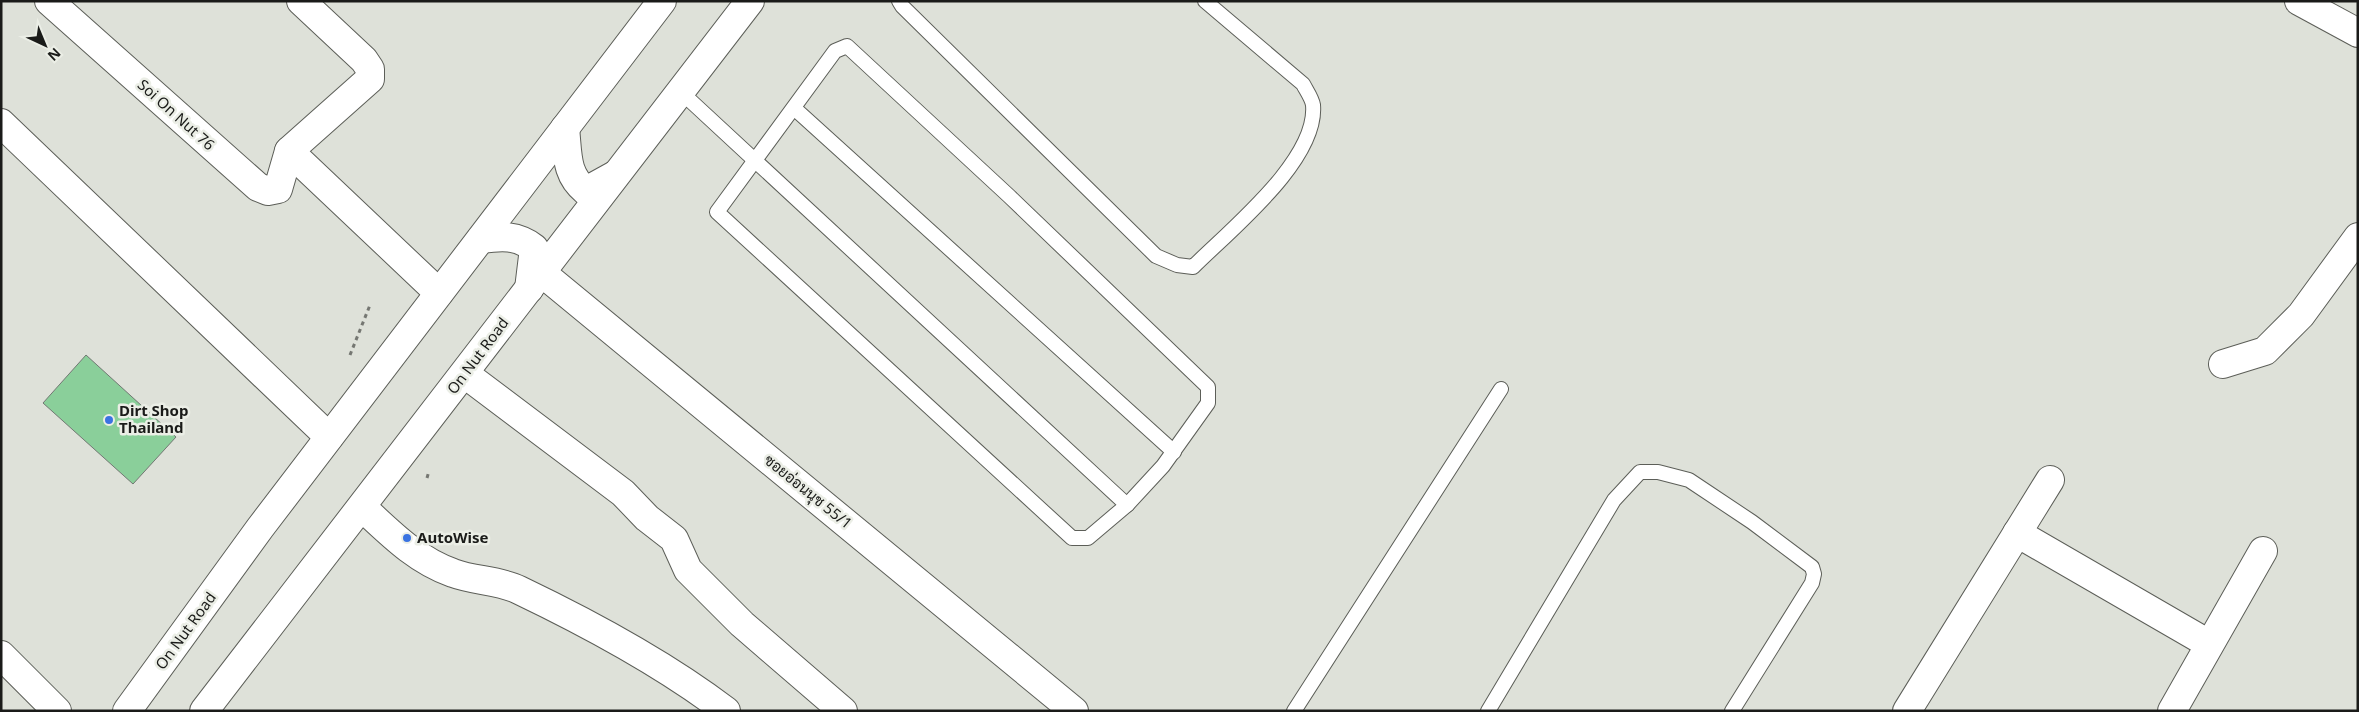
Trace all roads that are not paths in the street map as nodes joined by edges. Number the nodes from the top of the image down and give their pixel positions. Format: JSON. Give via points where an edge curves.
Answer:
{"nodes":[{"id":1,"x":49,"y":1,"type":"edge"},
{"id":2,"x":301,"y":1,"type":"edge"},
{"id":3,"x":750,"y":1,"type":"edge"},
{"id":4,"x":900,"y":1,"type":"edge"},
{"id":5,"x":1204,"y":1,"type":"edge"},
{"id":6,"x":2299,"y":1,"type":"edge"},
{"id":7,"x":656,"y":4,"type":"edge"},
{"id":8,"x":2358,"y":33,"type":"edge"},
{"id":9,"x":681,"y":92,"type":"junction"},
{"id":10,"x":794,"y":108,"type":"junction"},
{"id":11,"x":1,"y":123,"type":"edge"},
{"id":12,"x":565,"y":128,"type":"junction"},
{"id":13,"x":289,"y":151,"type":"junction"},
{"id":14,"x":754,"y":161,"type":"junction"},
{"id":15,"x":620,"y":171,"type":"junction"},
{"id":16,"x":2358,"y":237,"type":"edge"},
{"id":17,"x":481,"y":239,"type":"junction"},
{"id":18,"x":536,"y":281,"type":"junction"},
{"id":19,"x":439,"y":293,"type":"junction"},
{"id":20,"x":2223,"y":364,"type":"dead end"},
{"id":21,"x":465,"y":374,"type":"junction"},
{"id":22,"x":1501,"y":389,"type":"dead end"},
{"id":23,"x":329,"y":437,"type":"junction"},
{"id":24,"x":1174,"y":452,"type":"junction"},
{"id":25,"x":2050,"y":480,"type":"dead end"},
{"id":26,"x":1127,"y":506,"type":"junction"},
{"id":27,"x":362,"y":507,"type":"junction"},
{"id":28,"x":2018,"y":533,"type":"junction"},
{"id":29,"x":2263,"y":551,"type":"dead end"},
{"id":30,"x":2209,"y":644,"type":"junction"},
{"id":31,"x":1,"y":655,"type":"edge"},
{"id":32,"x":57,"y":711,"type":"edge"},
{"id":33,"x":127,"y":711,"type":"edge"},
{"id":34,"x":204,"y":711,"type":"edge"},
{"id":35,"x":726,"y":711,"type":"edge"},
{"id":36,"x":843,"y":711,"type":"edge"},
{"id":37,"x":1074,"y":711,"type":"edge"},
{"id":38,"x":1294,"y":711,"type":"edge"},
{"id":39,"x":1488,"y":711,"type":"edge"},
{"id":40,"x":1732,"y":711,"type":"edge"},
{"id":41,"x":1907,"y":711,"type":"edge"},
{"id":42,"x":2172,"y":711,"type":"edge"}],
"edges":[{"from":1,"to":13,"type":"street","name":"Soi On Nut 76","via":[[262,190],[278,189]]},
{"from":2,"to":13,"type":"street","via":[[364,60],[371,73],[370,79]]},
{"from":3,"to":9,"type":"street","name":"On Nut Road"},
{"from":4,"to":5,"type":"lane","via":[[1156,256],[1177,265],[1193,266],[1287,173],[1300,152],[1312,119],[1313,103],[1303,84]]},
{"from":6,"to":8,"type":"street"},
{"from":7,"to":12,"type":"street","name":"On Nut Road"},
{"from":9,"to":14,"type":"lane"},
{"from":9,"to":15,"type":"street","name":"On Nut Road"},
{"from":10,"to":14,"type":"lane"},
{"from":10,"to":24,"type":"lane"},
{"from":10,"to":24,"type":"lane","via":[[835,51],[847,46],[1208,387],[1208,403]]},
{"from":11,"to":23,"type":"street"},
{"from":12,"to":15,"type":"street","via":[[569,167],[574,181],[586,191]]},
{"from":12,"to":17,"type":"street","name":"On Nut Road"},
{"from":13,"to":19,"type":"street"},
{"from":14,"to":26,"type":"lane"},
{"from":14,"to":26,"type":"lane","via":[[718,208],[717,212],[724,219],[1072,538],[1088,538]]},
{"from":15,"to":18,"type":"street","name":"On Nut Road"},
{"from":16,"to":20,"type":"street","via":[[2301,315],[2265,351]]},
{"from":17,"to":18,"type":"street","via":[[505,236],[523,240],[534,248]]},
{"from":17,"to":19,"type":"street","name":"On Nut Road"},
{"from":18,"to":21,"type":"street","name":"On Nut Road"},
{"from":18,"to":37,"type":"street","name":"ซอยอ่อนนุช 55/1"},
{"from":19,"to":23,"type":"street","name":"On Nut Road"},
{"from":21,"to":27,"type":"street","name":"On Nut Road"},
{"from":21,"to":36,"type":"street","via":[[623,493],[674,539],[688,570],[742,624]]},
{"from":22,"to":38,"type":"lane"},
{"from":23,"to":33,"type":"street","name":"On Nut Road"},
{"from":24,"to":26,"type":"lane"},
{"from":25,"to":28,"type":"street"},
{"from":27,"to":34,"type":"street","name":"On Nut Road"},
{"from":27,"to":35,"type":"street","via":[[417,557],[454,573],[517,589],[618,642]]},
{"from":28,"to":30,"type":"street"},
{"from":28,"to":41,"type":"street"},
{"from":29,"to":30,"type":"street"},
{"from":30,"to":42,"type":"street"},
{"from":31,"to":32,"type":"street"},
{"from":39,"to":40,"type":"lane","via":[[1614,500],[1640,472],[1658,472],[1690,480],[1812,567],[1812,583]]}]}
